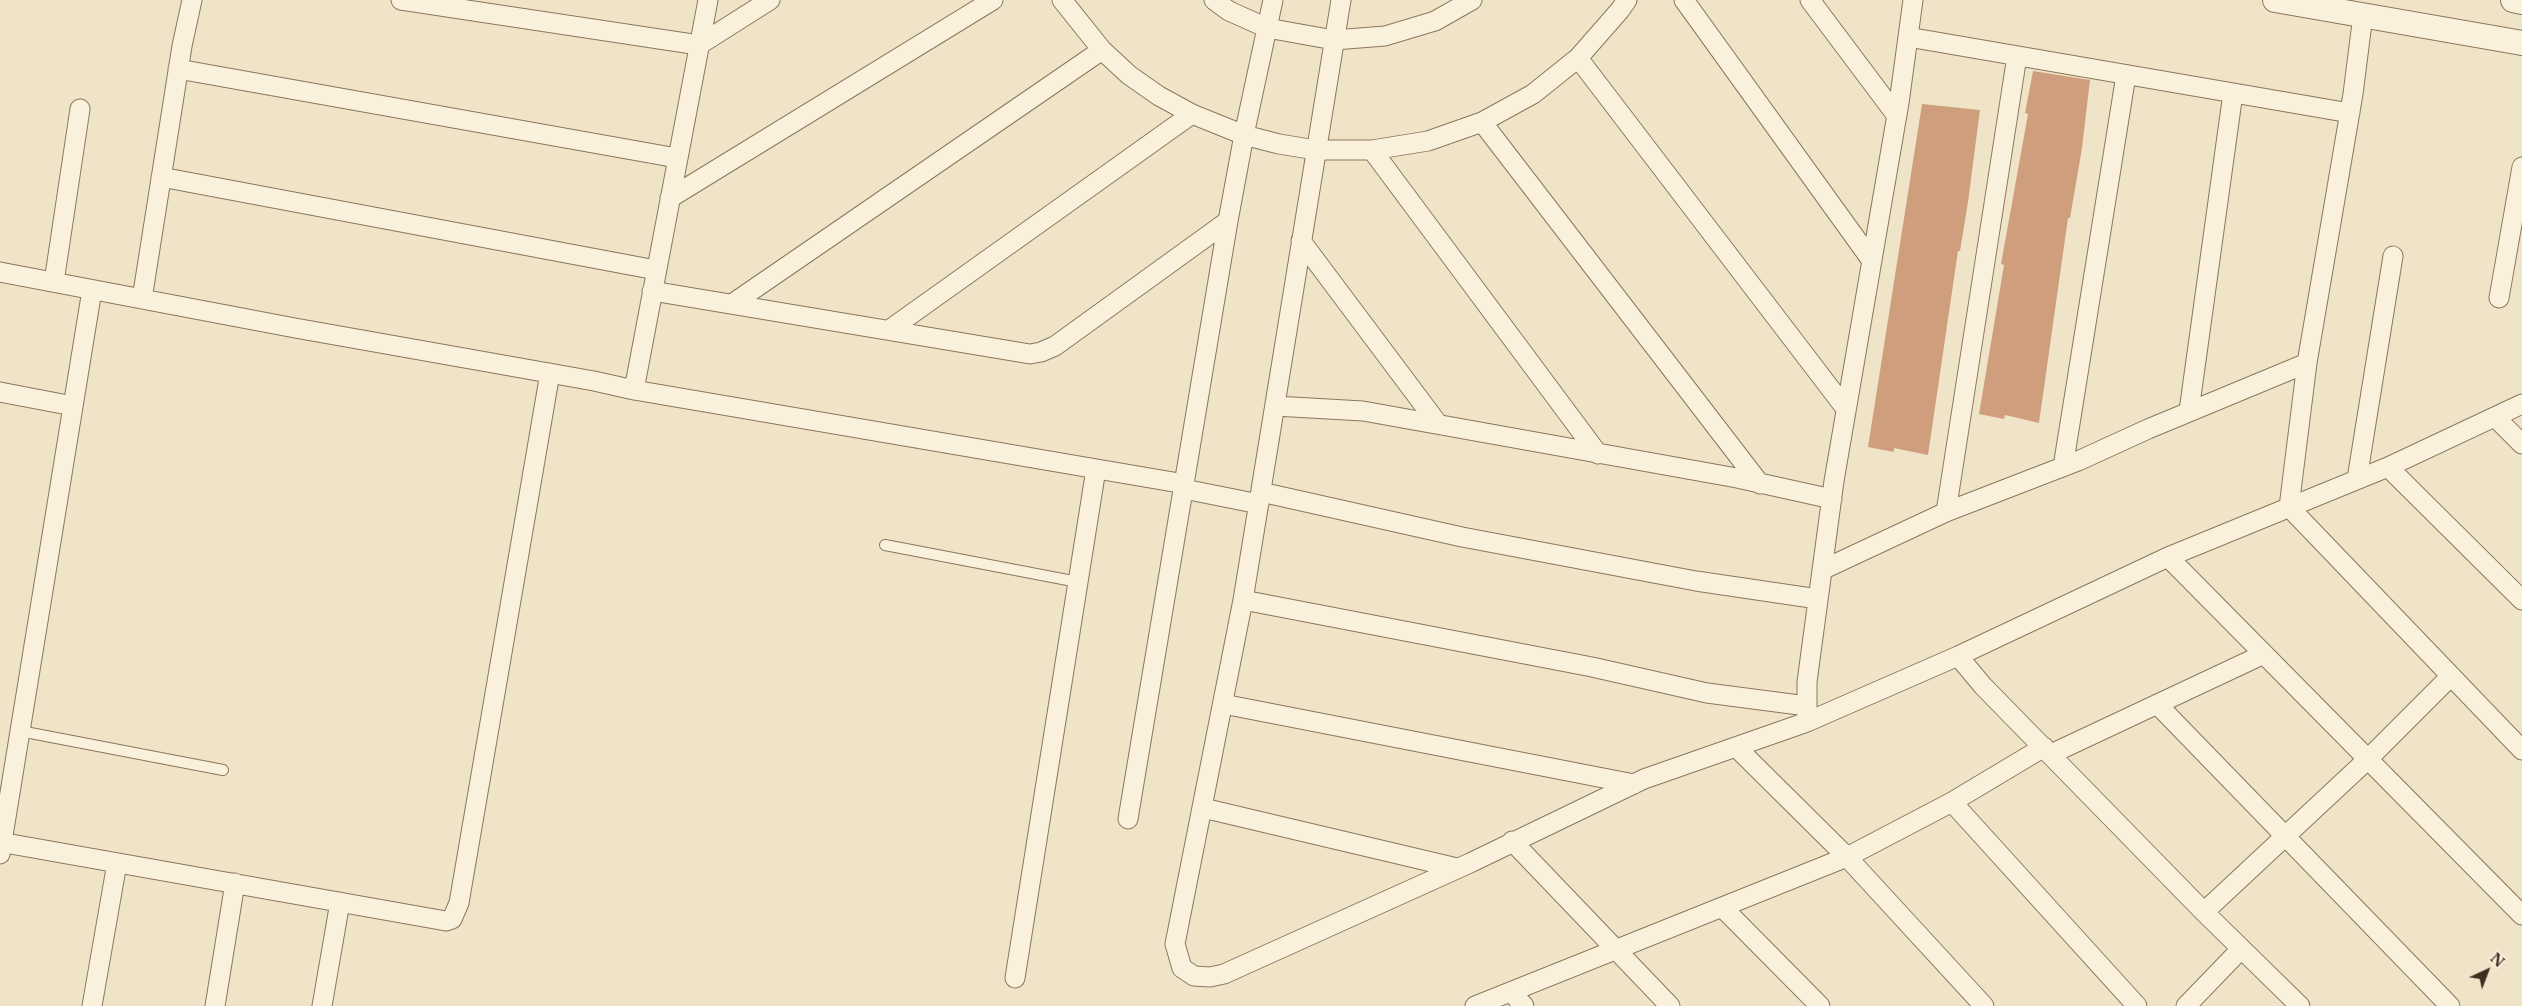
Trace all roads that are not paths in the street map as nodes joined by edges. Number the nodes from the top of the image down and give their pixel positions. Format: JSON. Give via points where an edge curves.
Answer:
{"nodes":[{"id":1,"x":192,"y":0,"type":"edge"},
{"id":2,"x":401,"y":0,"type":"edge"},
{"id":3,"x":708,"y":0,"type":"edge"},
{"id":4,"x":770,"y":0,"type":"edge"},
{"id":5,"x":993,"y":0,"type":"edge"},
{"id":6,"x":1062,"y":0,"type":"edge"},
{"id":7,"x":1214,"y":0,"type":"edge"},
{"id":8,"x":1273,"y":0,"type":"edge"},
{"id":9,"x":1341,"y":0,"type":"edge"},
{"id":10,"x":1472,"y":0,"type":"edge"},
{"id":11,"x":1626,"y":0,"type":"edge"},
{"id":12,"x":1684,"y":0,"type":"edge"},
{"id":13,"x":1810,"y":0,"type":"edge"},
{"id":14,"x":1913,"y":0,"type":"edge"},
{"id":15,"x":2275,"y":0,"type":"edge"},
{"id":16,"x":2513,"y":0,"type":"edge"},
{"id":17,"x":2522,"y":2,"type":"edge"},
{"id":18,"x":2350,"y":9,"type":"edge"},
{"id":19,"x":1267,"y":28,"type":"junction"},
{"id":20,"x":1908,"y":37,"type":"junction"},
{"id":21,"x":1334,"y":40,"type":"junction"},
{"id":22,"x":2522,"y":43,"type":"edge"},
{"id":23,"x":699,"y":45,"type":"junction"},
{"id":24,"x":1102,"y":50,"type":"junction"},
{"id":25,"x":2017,"y":56,"type":"junction"},
{"id":26,"x":1578,"y":58,"type":"junction"},
{"id":27,"x":178,"y":69,"type":"junction"},
{"id":28,"x":2126,"y":75,"type":"junction"},
{"id":29,"x":2233,"y":93,"type":"junction"},
{"id":30,"x":80,"y":110,"type":"dead end"},
{"id":31,"x":2350,"y":113,"type":"junction"},
{"id":32,"x":1192,"y":114,"type":"junction"},
{"id":33,"x":1897,"y":116,"type":"junction"},
{"id":34,"x":1482,"y":122,"type":"junction"},
{"id":35,"x":1244,"y":136,"type":"junction"},
{"id":36,"x":1316,"y":150,"type":"junction"},
{"id":37,"x":1372,"y":150,"type":"junction"},
{"id":38,"x":677,"y":158,"type":"junction"},
{"id":39,"x":2522,"y":167,"type":"edge"},
{"id":40,"x":161,"y":176,"type":"junction"},
{"id":41,"x":670,"y":198,"type":"junction"},
{"id":42,"x":1228,"y":221,"type":"junction"},
{"id":43,"x":1301,"y":241,"type":"junction"},
{"id":44,"x":2393,"y":256,"type":"dead end"},
{"id":45,"x":1872,"y":261,"type":"junction"},
{"id":46,"x":656,"y":270,"type":"junction"},
{"id":47,"x":0,"y":272,"type":"edge"},
{"id":48,"x":54,"y":282,"type":"junction"},
{"id":49,"x":92,"y":290,"type":"junction"},
{"id":50,"x":652,"y":291,"type":"junction"},
{"id":51,"x":2499,"y":298,"type":"dead end"},
{"id":52,"x":142,"y":299,"type":"junction"},
{"id":53,"x":732,"y":304,"type":"junction"},
{"id":54,"x":889,"y":330,"type":"junction"},
{"id":55,"x":2307,"y":363,"type":"junction"},
{"id":56,"x":550,"y":373,"type":"junction"},
{"id":57,"x":634,"y":390,"type":"junction"},
{"id":58,"x":0,"y":392,"type":"edge"},
{"id":59,"x":2522,"y":404,"type":"edge"},
{"id":60,"x":73,"y":406,"type":"junction"},
{"id":61,"x":1275,"y":406,"type":"junction"},
{"id":62,"x":1846,"y":409,"type":"junction"},
{"id":63,"x":2189,"y":412,"type":"junction"},
{"id":64,"x":2495,"y":417,"type":"junction"},
{"id":65,"x":1438,"y":424,"type":"junction"},
{"id":66,"x":2522,"y":444,"type":"edge"},
{"id":67,"x":1598,"y":454,"type":"junction"},
{"id":68,"x":2063,"y":467,"type":"junction"},
{"id":69,"x":2388,"y":467,"type":"junction"},
{"id":70,"x":1096,"y":469,"type":"junction"},
{"id":71,"x":2357,"y":479,"type":"junction"},
{"id":72,"x":1760,"y":484,"type":"junction"},
{"id":73,"x":1185,"y":486,"type":"junction"},
{"id":74,"x":1260,"y":498,"type":"junction"},
{"id":75,"x":1832,"y":499,"type":"junction"},
{"id":76,"x":2289,"y":507,"type":"junction"},
{"id":77,"x":1946,"y":512,"type":"junction"},
{"id":78,"x":886,"y":545,"type":"dead end"},
{"id":79,"x":2168,"y":557,"type":"junction"},
{"id":80,"x":1822,"y":570,"type":"junction"},
{"id":81,"x":1078,"y":582,"type":"junction"},
{"id":82,"x":1818,"y":599,"type":"junction"},
{"id":83,"x":1243,"y":600,"type":"junction"},
{"id":84,"x":2522,"y":600,"type":"edge"},
{"id":85,"x":2264,"y":654,"type":"junction"},
{"id":86,"x":1958,"y":656,"type":"junction"},
{"id":87,"x":2451,"y":676,"type":"junction"},
{"id":88,"x":1223,"y":704,"type":"junction"},
{"id":89,"x":2157,"y":704,"type":"junction"},
{"id":90,"x":1807,"y":714,"type":"junction"},
{"id":91,"x":20,"y":731,"type":"junction"},
{"id":92,"x":1736,"y":747,"type":"junction"},
{"id":93,"x":2047,"y":750,"type":"junction"},
{"id":94,"x":2522,"y":750,"type":"edge"},
{"id":95,"x":2368,"y":759,"type":"junction"},
{"id":96,"x":223,"y":770,"type":"dead end"},
{"id":97,"x":1634,"y":784,"type":"junction"},
{"id":98,"x":1952,"y":802,"type":"junction"},
{"id":99,"x":1203,"y":808,"type":"junction"},
{"id":100,"x":1128,"y":819,"type":"dead end"},
{"id":101,"x":2286,"y":837,"type":"junction"},
{"id":102,"x":1512,"y":841,"type":"junction"},
{"id":103,"x":1,"y":846,"type":"edge"},
{"id":104,"x":1848,"y":857,"type":"junction"},
{"id":105,"x":117,"y":863,"type":"junction"},
{"id":106,"x":1457,"y":868,"type":"junction"},
{"id":107,"x":234,"y":884,"type":"junction"},
{"id":108,"x":340,"y":902,"type":"junction"},
{"id":109,"x":1722,"y":907,"type":"junction"},
{"id":110,"x":2204,"y":912,"type":"junction"},
{"id":111,"x":2522,"y":915,"type":"edge"},
{"id":112,"x":2241,"y":949,"type":"junction"},
{"id":113,"x":1616,"y":950,"type":"junction"},
{"id":114,"x":1015,"y":978,"type":"dead end"},
{"id":115,"x":1511,"y":992,"type":"junction"},
{"id":116,"x":92,"y":1006,"type":"edge"},
{"id":117,"x":215,"y":1006,"type":"edge"},
{"id":118,"x":322,"y":1006,"type":"edge"},
{"id":119,"x":1475,"y":1006,"type":"edge"},
{"id":120,"x":1524,"y":1006,"type":"edge"},
{"id":121,"x":1670,"y":1006,"type":"edge"},
{"id":122,"x":1820,"y":1006,"type":"edge"},
{"id":123,"x":1984,"y":1006,"type":"edge"},
{"id":124,"x":2138,"y":1006,"type":"edge"},
{"id":125,"x":2186,"y":1006,"type":"edge"},
{"id":126,"x":2300,"y":1006,"type":"edge"},
{"id":127,"x":2450,"y":1006,"type":"edge"}],
"edges":[{"from":1,"to":27,"type":"street"},
{"from":2,"to":23,"type":"street"},
{"from":3,"to":23,"type":"street"},
{"from":4,"to":23,"type":"street"},
{"from":5,"to":41,"type":"street"},
{"from":6,"to":24,"type":"street"},
{"from":7,"to":19,"type":"street","via":[[1229,11]]},
{"from":8,"to":19,"type":"street"},
{"from":9,"to":21,"type":"street"},
{"from":10,"to":21,"type":"street","via":[[1435,21],[1386,36]]},
{"from":11,"to":26,"type":"street"},
{"from":12,"to":45,"type":"street"},
{"from":13,"to":33,"type":"street"},
{"from":14,"to":20,"type":"street"},
{"from":15,"to":18,"type":"street"},
{"from":16,"to":17,"type":"street"},
{"from":18,"to":22,"type":"street"},
{"from":18,"to":31,"type":"street"},
{"from":19,"to":21,"type":"street"},
{"from":19,"to":35,"type":"street"},
{"from":20,"to":25,"type":"street"},
{"from":20,"to":33,"type":"street"},
{"from":21,"to":36,"type":"street"},
{"from":23,"to":38,"type":"street"},
{"from":24,"to":32,"type":"street","via":[[1129,75]]},
{"from":24,"to":53,"type":"street"},
{"from":25,"to":28,"type":"street"},
{"from":25,"to":77,"type":"street"},
{"from":26,"to":34,"type":"street","via":[[1532,94]]},
{"from":26,"to":62,"type":"street"},
{"from":27,"to":38,"type":"street"},
{"from":27,"to":40,"type":"street"},
{"from":28,"to":29,"type":"street"},
{"from":28,"to":68,"type":"street"},
{"from":29,"to":31,"type":"street"},
{"from":29,"to":63,"type":"street"},
{"from":30,"to":48,"type":"street"},
{"from":31,"to":55,"type":"street"},
{"from":32,"to":35,"type":"street"},
{"from":32,"to":54,"type":"street"},
{"from":33,"to":45,"type":"street"},
{"from":34,"to":37,"type":"street","via":[[1428,140]]},
{"from":34,"to":72,"type":"street"},
{"from":35,"to":36,"type":"street"},
{"from":35,"to":42,"type":"street"},
{"from":36,"to":37,"type":"street"},
{"from":36,"to":43,"type":"street"},
{"from":37,"to":67,"type":"street"},
{"from":38,"to":41,"type":"street"},
{"from":39,"to":51,"type":"street"},
{"from":40,"to":46,"type":"street"},
{"from":40,"to":52,"type":"street"},
{"from":41,"to":46,"type":"street"},
{"from":42,"to":54,"type":"street","via":[[1055,346],[1041,352],[1030,354]]},
{"from":42,"to":73,"type":"street"},
{"from":43,"to":61,"type":"street"},
{"from":43,"to":65,"type":"street"},
{"from":44,"to":71,"type":"street"},
{"from":45,"to":62,"type":"street"},
{"from":46,"to":50,"type":"street"},
{"from":47,"to":48,"type":"street"},
{"from":48,"to":49,"type":"street"},
{"from":49,"to":52,"type":"street"},
{"from":49,"to":60,"type":"street"},
{"from":50,"to":53,"type":"street"},
{"from":50,"to":57,"type":"street"},
{"from":52,"to":56,"type":"street"},
{"from":53,"to":54,"type":"street"},
{"from":55,"to":63,"type":"street"},
{"from":55,"to":76,"type":"street"},
{"from":56,"to":57,"type":"street"},
{"from":56,"to":108,"type":"street","via":[[456,912],[452,919],[446,921]]},
{"from":57,"to":70,"type":"street"},
{"from":58,"to":60,"type":"street"},
{"from":59,"to":64,"type":"street"},
{"from":60,"to":91,"type":"street"},
{"from":61,"to":65,"type":"street","via":[[1363,411]]},
{"from":61,"to":74,"type":"street"},
{"from":62,"to":75,"type":"street"},
{"from":63,"to":68,"type":"street"},
{"from":64,"to":66,"type":"street"},
{"from":64,"to":69,"type":"street"},
{"from":65,"to":67,"type":"street"},
{"from":67,"to":72,"type":"street"},
{"from":68,"to":77,"type":"street"},
{"from":69,"to":71,"type":"street"},
{"from":69,"to":84,"type":"street"},
{"from":70,"to":73,"type":"street"},
{"from":70,"to":81,"type":"street"},
{"from":71,"to":76,"type":"street"},
{"from":72,"to":75,"type":"street"},
{"from":73,"to":74,"type":"street"},
{"from":73,"to":100,"type":"street"},
{"from":74,"to":82,"type":"street","via":[[1696,581]]},
{"from":74,"to":83,"type":"street"},
{"from":75,"to":80,"type":"street"},
{"from":76,"to":79,"type":"street"},
{"from":76,"to":87,"type":"street"},
{"from":77,"to":80,"type":"street"},
{"from":78,"to":81,"type":"lane"},
{"from":79,"to":85,"type":"street"},
{"from":79,"to":86,"type":"street"},
{"from":80,"to":82,"type":"street"},
{"from":81,"to":114,"type":"street"},
{"from":82,"to":90,"type":"street","via":[[1807,682]]},
{"from":83,"to":88,"type":"street"},
{"from":83,"to":90,"type":"street","via":[[1592,667]]},
{"from":85,"to":89,"type":"street"},
{"from":85,"to":95,"type":"street"},
{"from":86,"to":90,"type":"street"},
{"from":86,"to":93,"type":"street"},
{"from":87,"to":94,"type":"street"},
{"from":87,"to":95,"type":"street"},
{"from":88,"to":97,"type":"street"},
{"from":88,"to":99,"type":"street"},
{"from":89,"to":93,"type":"street"},
{"from":89,"to":101,"type":"street"},
{"from":90,"to":92,"type":"street"},
{"from":91,"to":96,"type":"lane"},
{"from":91,"to":103,"type":"street"},
{"from":92,"to":97,"type":"street"},
{"from":92,"to":104,"type":"street"},
{"from":93,"to":98,"type":"street"},
{"from":93,"to":110,"type":"street"},
{"from":95,"to":101,"type":"street"},
{"from":95,"to":111,"type":"street"},
{"from":97,"to":102,"type":"street"},
{"from":98,"to":104,"type":"street"},
{"from":98,"to":124,"type":"street"},
{"from":99,"to":106,"type":"street"},
{"from":99,"to":106,"type":"street","via":[[1176,944],[1182,968],[1194,976],[1224,974]]},
{"from":101,"to":110,"type":"street"},
{"from":101,"to":127,"type":"street"},
{"from":102,"to":106,"type":"street"},
{"from":102,"to":113,"type":"street"},
{"from":103,"to":105,"type":"street"},
{"from":104,"to":109,"type":"street"},
{"from":104,"to":123,"type":"street"},
{"from":105,"to":107,"type":"street"},
{"from":105,"to":116,"type":"street"},
{"from":107,"to":108,"type":"street"},
{"from":107,"to":117,"type":"street"},
{"from":108,"to":118,"type":"street"},
{"from":109,"to":113,"type":"street"},
{"from":109,"to":122,"type":"street"},
{"from":110,"to":112,"type":"street"},
{"from":112,"to":125,"type":"street"},
{"from":112,"to":126,"type":"street"},
{"from":113,"to":115,"type":"street"},
{"from":113,"to":121,"type":"street"},
{"from":115,"to":119,"type":"street"},
{"from":115,"to":120,"type":"street"}]}
